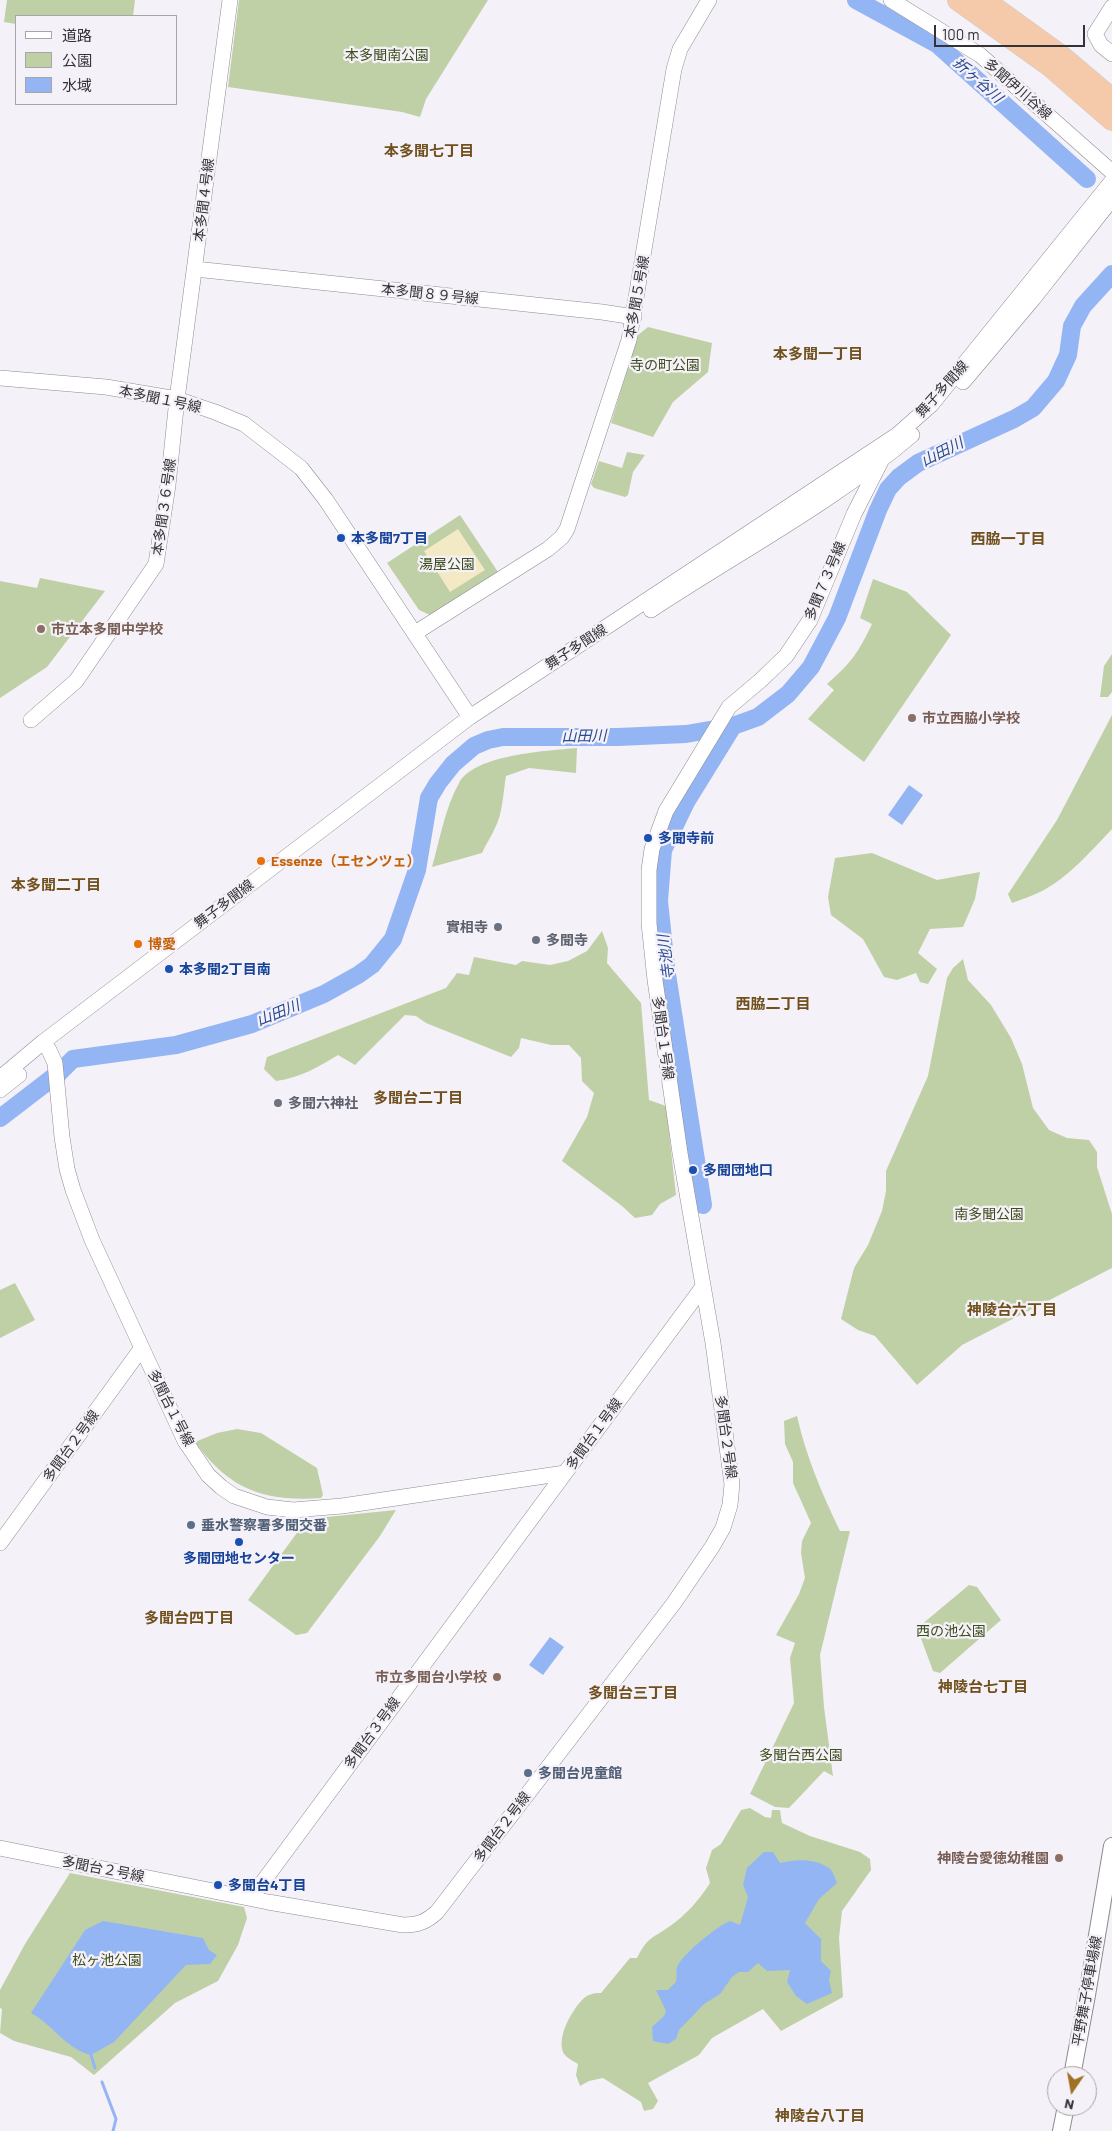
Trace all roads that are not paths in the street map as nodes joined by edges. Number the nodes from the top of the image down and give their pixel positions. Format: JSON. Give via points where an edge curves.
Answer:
{"nodes":[{"id":1,"x":230,"y":0,"type":"edge"},
{"id":2,"x":708,"y":0,"type":"edge"},
{"id":3,"x":891,"y":0,"type":"edge"},
{"id":4,"x":958,"y":0,"type":"edge"},
{"id":5,"x":984,"y":0,"type":"edge"},
{"id":6,"x":1112,"y":7,"type":"edge"},
{"id":7,"x":1112,"y":54,"type":"edge"},
{"id":8,"x":1112,"y":99,"type":"edge"},
{"id":9,"x":1112,"y":120,"type":"edge"},
{"id":10,"x":1112,"y":172,"type":"edge"},
{"id":11,"x":1112,"y":181,"type":"edge"},
{"id":12,"x":1112,"y":199,"type":"edge"},
{"id":13,"x":195,"y":269,"type":"junction"},
{"id":14,"x":634,"y":317,"type":"junction"},
{"id":15,"x":0,"y":378,"type":"edge"},
{"id":16,"x":176,"y":399,"type":"junction"},
{"id":17,"x":881,"y":461,"type":"junction"},
{"id":18,"x":415,"y":633,"type":"junction"},
{"id":19,"x":726,"y":711,"type":"joint"},
{"id":20,"x":477,"y":718,"type":"junction"},
{"id":21,"x":31,"y":720,"type":"dead end"},
{"id":22,"x":49,"y":1052,"type":"junction"},
{"id":23,"x":0,"y":1078,"type":"edge"},
{"id":24,"x":0,"y":1090,"type":"edge"},
{"id":25,"x":702,"y":1288,"type":"junction"},
{"id":26,"x":141,"y":1349,"type":"junction"},
{"id":27,"x":565,"y":1474,"type":"junction"},
{"id":28,"x":0,"y":1543,"type":"edge"},
{"id":29,"x":1112,"y":1846,"type":"edge"},
{"id":30,"x":0,"y":1848,"type":"edge"},
{"id":31,"x":251,"y":1898,"type":"junction"},
{"id":32,"x":1112,"y":1909,"type":"edge"},
{"id":33,"x":1074,"y":2066,"type":"edge"},
{"id":34,"x":1083,"y":2066,"type":"edge"},
{"id":35,"x":1064,"y":2116,"type":"edge"},
{"id":36,"x":1074,"y":2116,"type":"edge"},
{"id":37,"x":1061,"y":2131,"type":"edge"},
{"id":38,"x":1071,"y":2131,"type":"edge"}],
"edges":[{"from":1,"to":13,"type":"street","name":"本多聞４号線"},
{"from":2,"to":14,"type":"street","name":"本多聞５号線","via":[[680,49],[674,69]]},
{"from":3,"to":10,"type":"street","name":"多聞伊川谷線","via":[[980,56]]},
{"from":4,"to":9,"type":"highway","via":[[1050,66]]},
{"from":5,"to":8,"type":"highway","via":[[1060,55]]},
{"from":6,"to":7,"type":"street","via":[[1095,34],[1101,45]]},
{"from":11,"to":20,"type":"street","name":"舞子多聞線","via":[[931,405],[897,435]]},
{"from":12,"to":17,"type":"street","name":"舞子多聞線","via":[[952,394],[920,428]]},
{"from":13,"to":14,"type":"street","name":"本多聞８９号線"},
{"from":13,"to":16,"type":"street","name":"本多聞４号線"},
{"from":14,"to":18,"type":"street","name":"本多聞５号線","via":[[562,537]]},
{"from":15,"to":16,"type":"street","name":"本多聞１号線","via":[[106,387]]},
{"from":16,"to":18,"type":"street","name":"本多聞１号線","via":[[244,424],[301,468]]},
{"from":16,"to":21,"type":"street","name":"本多聞３６号線","via":[[156,564],[76,681]]},
{"from":17,"to":19,"type":"street","name":"多聞７３号線","via":[[854,514],[810,620],[786,656]]},
{"from":17,"to":20,"type":"street","name":"舞子多聞線","via":[[770,536]]},
{"from":18,"to":20,"type":"street","name":"本多聞１号線"},
{"from":19,"to":25,"type":"street","name":"多聞台１号線","via":[[666,811],[652,849],[648,894],[655,980]]},
{"from":20,"to":22,"type":"street","name":"舞子多聞線"},
{"from":22,"to":23,"type":"street","name":"舞子多聞線"},
{"from":22,"to":24,"type":"street","name":"舞子多聞線"},
{"from":22,"to":26,"type":"street","name":"多聞台１号線","via":[[59,1090],[62,1137],[73,1190]]},
{"from":25,"to":27,"type":"street","name":"多聞台１号線"},
{"from":25,"to":31,"type":"street","name":"多聞台２号線","via":[[713,1343],[732,1484],[730,1505],[722,1528],[674,1602],[437,1912],[426,1922],[404,1925]]},
{"from":26,"to":27,"type":"street","name":"多聞台１号線","via":[[185,1441],[208,1475],[234,1496],[267,1507],[293,1510],[342,1506]]},
{"from":26,"to":28,"type":"street","name":"多聞台２号線"},
{"from":27,"to":31,"type":"street","name":"多聞台３号線"},
{"from":29,"to":33,"type":"main road","name":"平野舞子停車場線"},
{"from":30,"to":31,"type":"street","name":"多聞台２号線"},
{"from":32,"to":34,"type":"main road","name":"平野舞子停車場線"},
{"from":35,"to":37,"type":"main road"},
{"from":36,"to":38,"type":"main road"}]}
